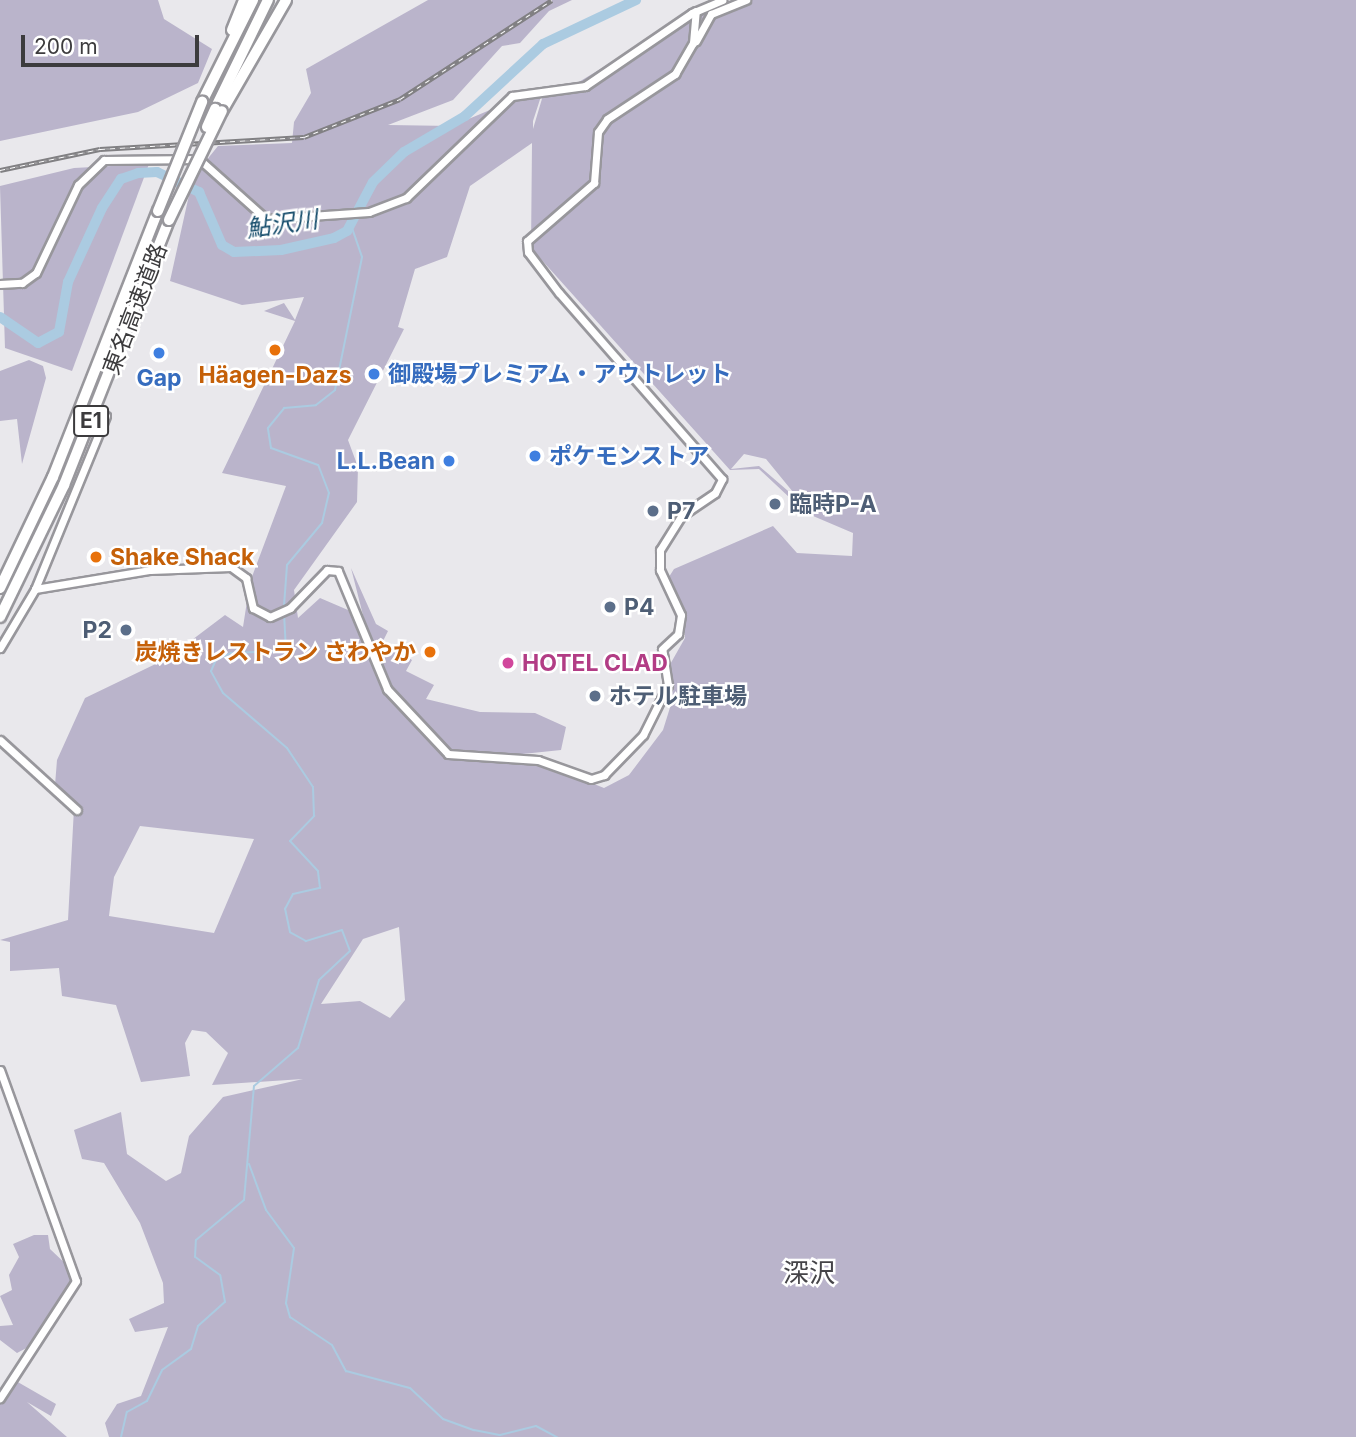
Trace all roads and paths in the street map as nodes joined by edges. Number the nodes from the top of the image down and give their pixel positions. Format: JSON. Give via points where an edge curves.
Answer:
{"nodes":[{"id":1,"x":244,"y":0,"type":"edge"},
{"id":2,"x":253,"y":0,"type":"edge"},
{"id":3,"x":268,"y":0,"type":"edge"},
{"id":4,"x":286,"y":0,"type":"edge"},
{"id":5,"x":722,"y":0,"type":"edge"},
{"id":6,"x":746,"y":0,"type":"edge"},
{"id":7,"x":696,"y":11,"type":"junction"},
{"id":8,"x":691,"y":47,"type":"junction"},
{"id":9,"x":212,"y":83,"type":"junction"},
{"id":10,"x":218,"y":110,"type":"junction"},
{"id":11,"x":0,"y":284,"type":"edge"},
{"id":12,"x":106,"y":416,"type":"dead end"},
{"id":13,"x":0,"y":588,"type":"edge"},
{"id":14,"x":35,"y":589,"type":"junction"},
{"id":15,"x":0,"y":617,"type":"edge"},
{"id":16,"x":0,"y":648,"type":"edge"},
{"id":17,"x":0,"y":740,"type":"edge"},
{"id":18,"x":78,"y":810,"type":"dead end"},
{"id":19,"x":0,"y":1070,"type":"edge"},
{"id":20,"x":0,"y":1398,"type":"edge"}],
"edges":[{"from":1,"to":9,"type":"highway"},
{"from":2,"to":9,"type":"highway","name":"東名高速道路","number":"E1"},
{"from":3,"to":10,"type":"highway","name":"東名高速道路","number":"E1"},
{"from":4,"to":10,"type":"highway"},
{"from":5,"to":7,"type":"street"},
{"from":6,"to":8,"type":"street","via":[[711,14]]},
{"from":7,"to":8,"type":"street"},
{"from":7,"to":11,"type":"street","via":[[585,86],[512,96],[406,198],[369,212],[266,219],[199,159],[104,160],[78,185],[36,272],[22,283]]},
{"from":8,"to":14,"type":"street","via":[[675,74],[607,119],[598,132],[594,183],[527,241],[527,252],[559,293],[722,479],[715,493],[681,516],[660,550],[660,570],[681,625],[662,649],[668,685],[643,735],[595,779],[538,760],[454,757],[387,689],[342,574],[327,570],[297,601],[270,615],[256,612],[246,578],[231,567],[150,570],[107,582]]},
{"from":9,"to":13,"type":"highway","name":"東名高速道路","number":"E1","bridge":true,"via":[[53,477]]},
{"from":10,"to":15,"type":"highway","name":"東名高速道路","number":"E1","bridge":true,"via":[[169,220],[64,485]]},
{"from":12,"to":14,"type":"street"},
{"from":14,"to":16,"type":"street"},
{"from":17,"to":18,"type":"street"},
{"from":19,"to":20,"type":"street","via":[[76,1280]]}]}
